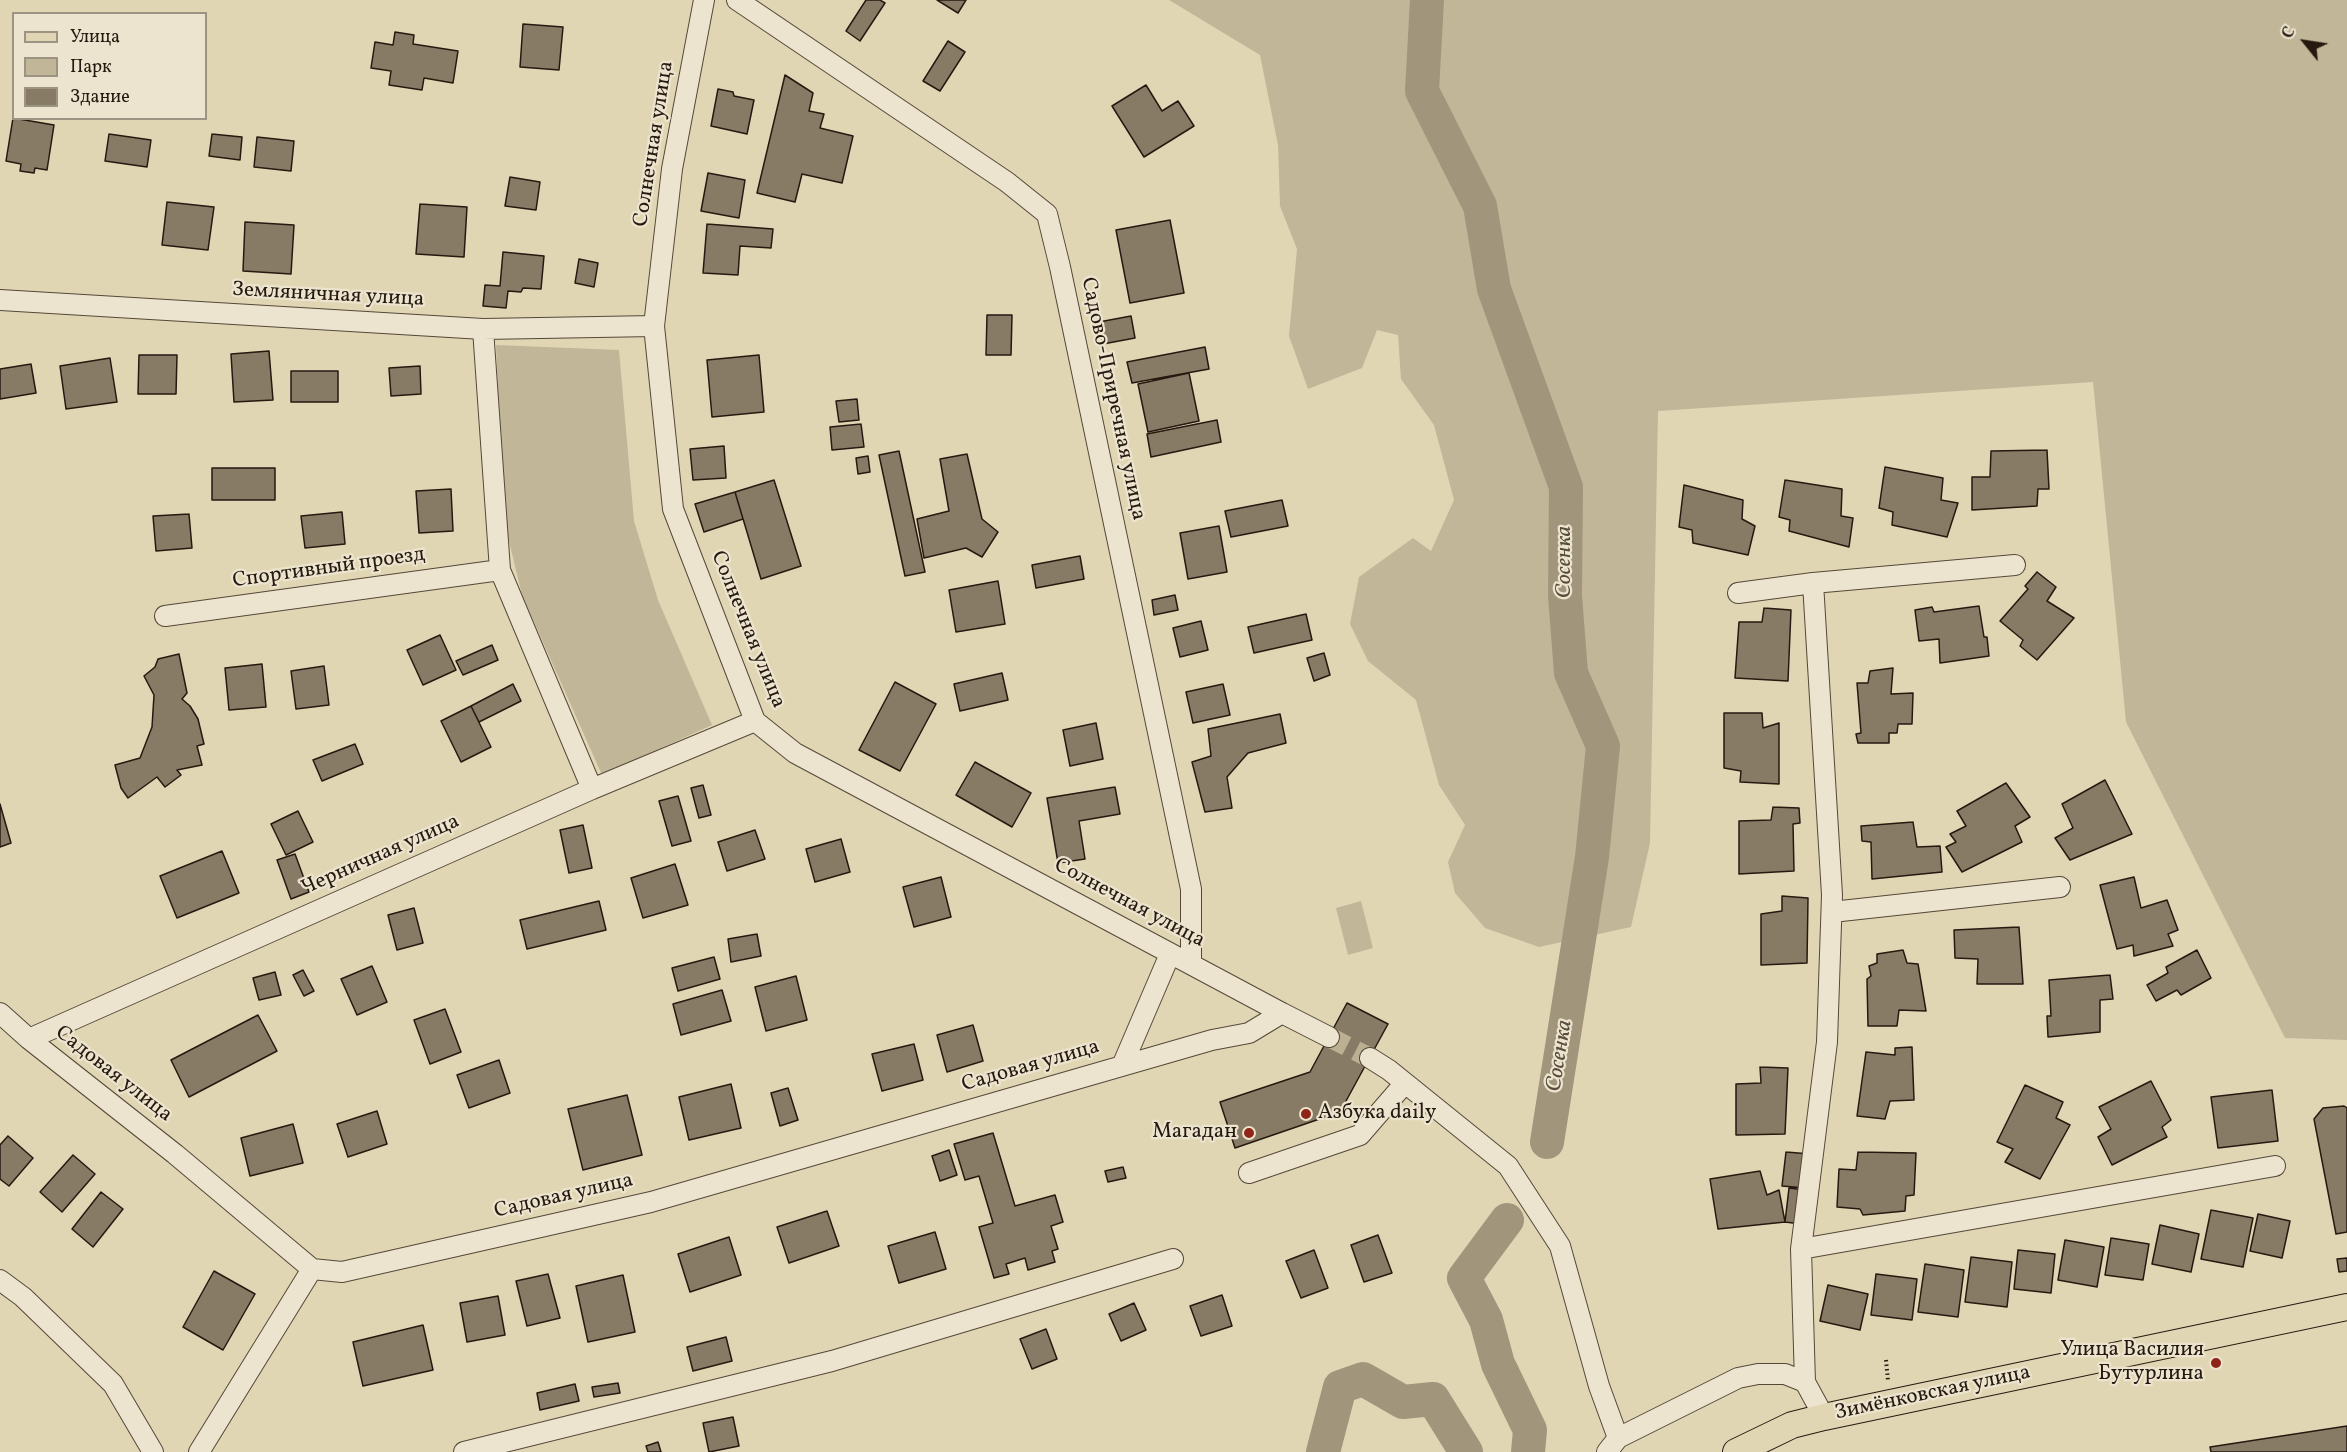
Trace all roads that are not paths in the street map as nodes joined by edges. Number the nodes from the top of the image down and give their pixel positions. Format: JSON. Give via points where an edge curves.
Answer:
{"nodes":[{"id":1,"x":704,"y":0,"type":"edge"},
{"id":2,"x":737,"y":0,"type":"edge"},
{"id":3,"x":0,"y":300,"type":"edge"},
{"id":4,"x":654,"y":326,"type":"junction"},
{"id":5,"x":483,"y":329,"type":"junction"},
{"id":6,"x":2015,"y":565,"type":"dead end"},
{"id":7,"x":500,"y":570,"type":"junction"},
{"id":8,"x":1813,"y":582,"type":"junction"},
{"id":9,"x":1738,"y":593,"type":"dead end"},
{"id":10,"x":165,"y":616,"type":"dead end"},
{"id":11,"x":755,"y":721,"type":"junction"},
{"id":12,"x":592,"y":789,"type":"junction"},
{"id":13,"x":2060,"y":887,"type":"dead end"},
{"id":14,"x":1832,"y":912,"type":"junction"},
{"id":15,"x":1170,"y":954,"type":"junction"},
{"id":16,"x":1191,"y":964,"type":"junction"},
{"id":17,"x":1282,"y":1012,"type":"junction"},
{"id":18,"x":0,"y":1013,"type":"edge"},
{"id":19,"x":1329,"y":1037,"type":"tunnel mouth"},
{"id":20,"x":29,"y":1039,"type":"junction"},
{"id":21,"x":1370,"y":1058,"type":"tunnel mouth"},
{"id":22,"x":1122,"y":1066,"type":"junction"},
{"id":23,"x":1405,"y":1083,"type":"junction"},
{"id":24,"x":2275,"y":1166,"type":"dead end"},
{"id":25,"x":1250,"y":1173,"type":"dead end"},
{"id":26,"x":1802,"y":1249,"type":"junction"},
{"id":27,"x":1173,"y":1259,"type":"dead end"},
{"id":28,"x":312,"y":1269,"type":"junction"},
{"id":29,"x":0,"y":1280,"type":"edge"},
{"id":30,"x":2347,"y":1307,"type":"edge"},
{"id":31,"x":1805,"y":1382,"type":"junction"},
{"id":32,"x":1824,"y":1417,"type":"junction"},
{"id":33,"x":1613,"y":1445,"type":"edge"},
{"id":34,"x":153,"y":1452,"type":"edge"},
{"id":35,"x":199,"y":1452,"type":"edge"},
{"id":36,"x":464,"y":1452,"type":"edge"},
{"id":37,"x":1736,"y":1452,"type":"edge"}],
"edges":[{"from":1,"to":4,"type":"street","name":"Солнечная улица","via":[[672,169]]},
{"from":2,"to":16,"type":"street","name":"Садово-Приречная улица","via":[[1007,182],[1047,214],[1191,889]]},
{"from":3,"to":5,"type":"street","name":"Земляничная улица"},
{"from":4,"to":5,"type":"street","name":"Земляничная улица"},
{"from":4,"to":11,"type":"street","name":"Солнечная улица","via":[[673,509]]},
{"from":5,"to":7,"type":"street"},
{"from":6,"to":8,"type":"street"},
{"from":7,"to":10,"type":"street","name":"Спортивный проезд"},
{"from":7,"to":12,"type":"street"},
{"from":8,"to":9,"type":"street"},
{"from":8,"to":14,"type":"street"},
{"from":11,"to":12,"type":"street","name":"Черничная улица"},
{"from":11,"to":15,"type":"street","name":"Солнечная улица","via":[[795,753]]},
{"from":12,"to":20,"type":"street","name":"Черничная улица"},
{"from":13,"to":14,"type":"street"},
{"from":14,"to":26,"type":"street","via":[[1827,1041]]},
{"from":15,"to":16,"type":"street","name":"Солнечная улица"},
{"from":15,"to":22,"type":"street"},
{"from":16,"to":17,"type":"street","name":"Солнечная улица"},
{"from":17,"to":19,"type":"street","name":"Солнечная улица"},
{"from":17,"to":22,"type":"street","name":"Садовая улица","via":[[1249,1033]]},
{"from":18,"to":20,"type":"street","name":"Садовая улица"},
{"from":20,"to":28,"type":"street","name":"Садовая улица"},
{"from":21,"to":23,"type":"street"},
{"from":22,"to":28,"type":"street","name":"Садовая улица","via":[[651,1202],[342,1272]]},
{"from":23,"to":25,"type":"street","via":[[1360,1135]]},
{"from":23,"to":33,"type":"street","via":[[1508,1166],[1560,1246]]},
{"from":24,"to":26,"type":"street"},
{"from":26,"to":31,"type":"street"},
{"from":27,"to":36,"type":"street","via":[[832,1361]]},
{"from":28,"to":35,"type":"street"},
{"from":29,"to":34,"type":"street","via":[[23,1297],[113,1384]]},
{"from":30,"to":32,"type":"main road","name":"Зимёнковская улица"},
{"from":31,"to":32,"type":"street"},
{"from":31,"to":33,"type":"street","via":[[1785,1374],[1738,1378]]},
{"from":32,"to":37,"type":"main road","name":"Зимёнковская улица","via":[[1792,1425]]}]}
